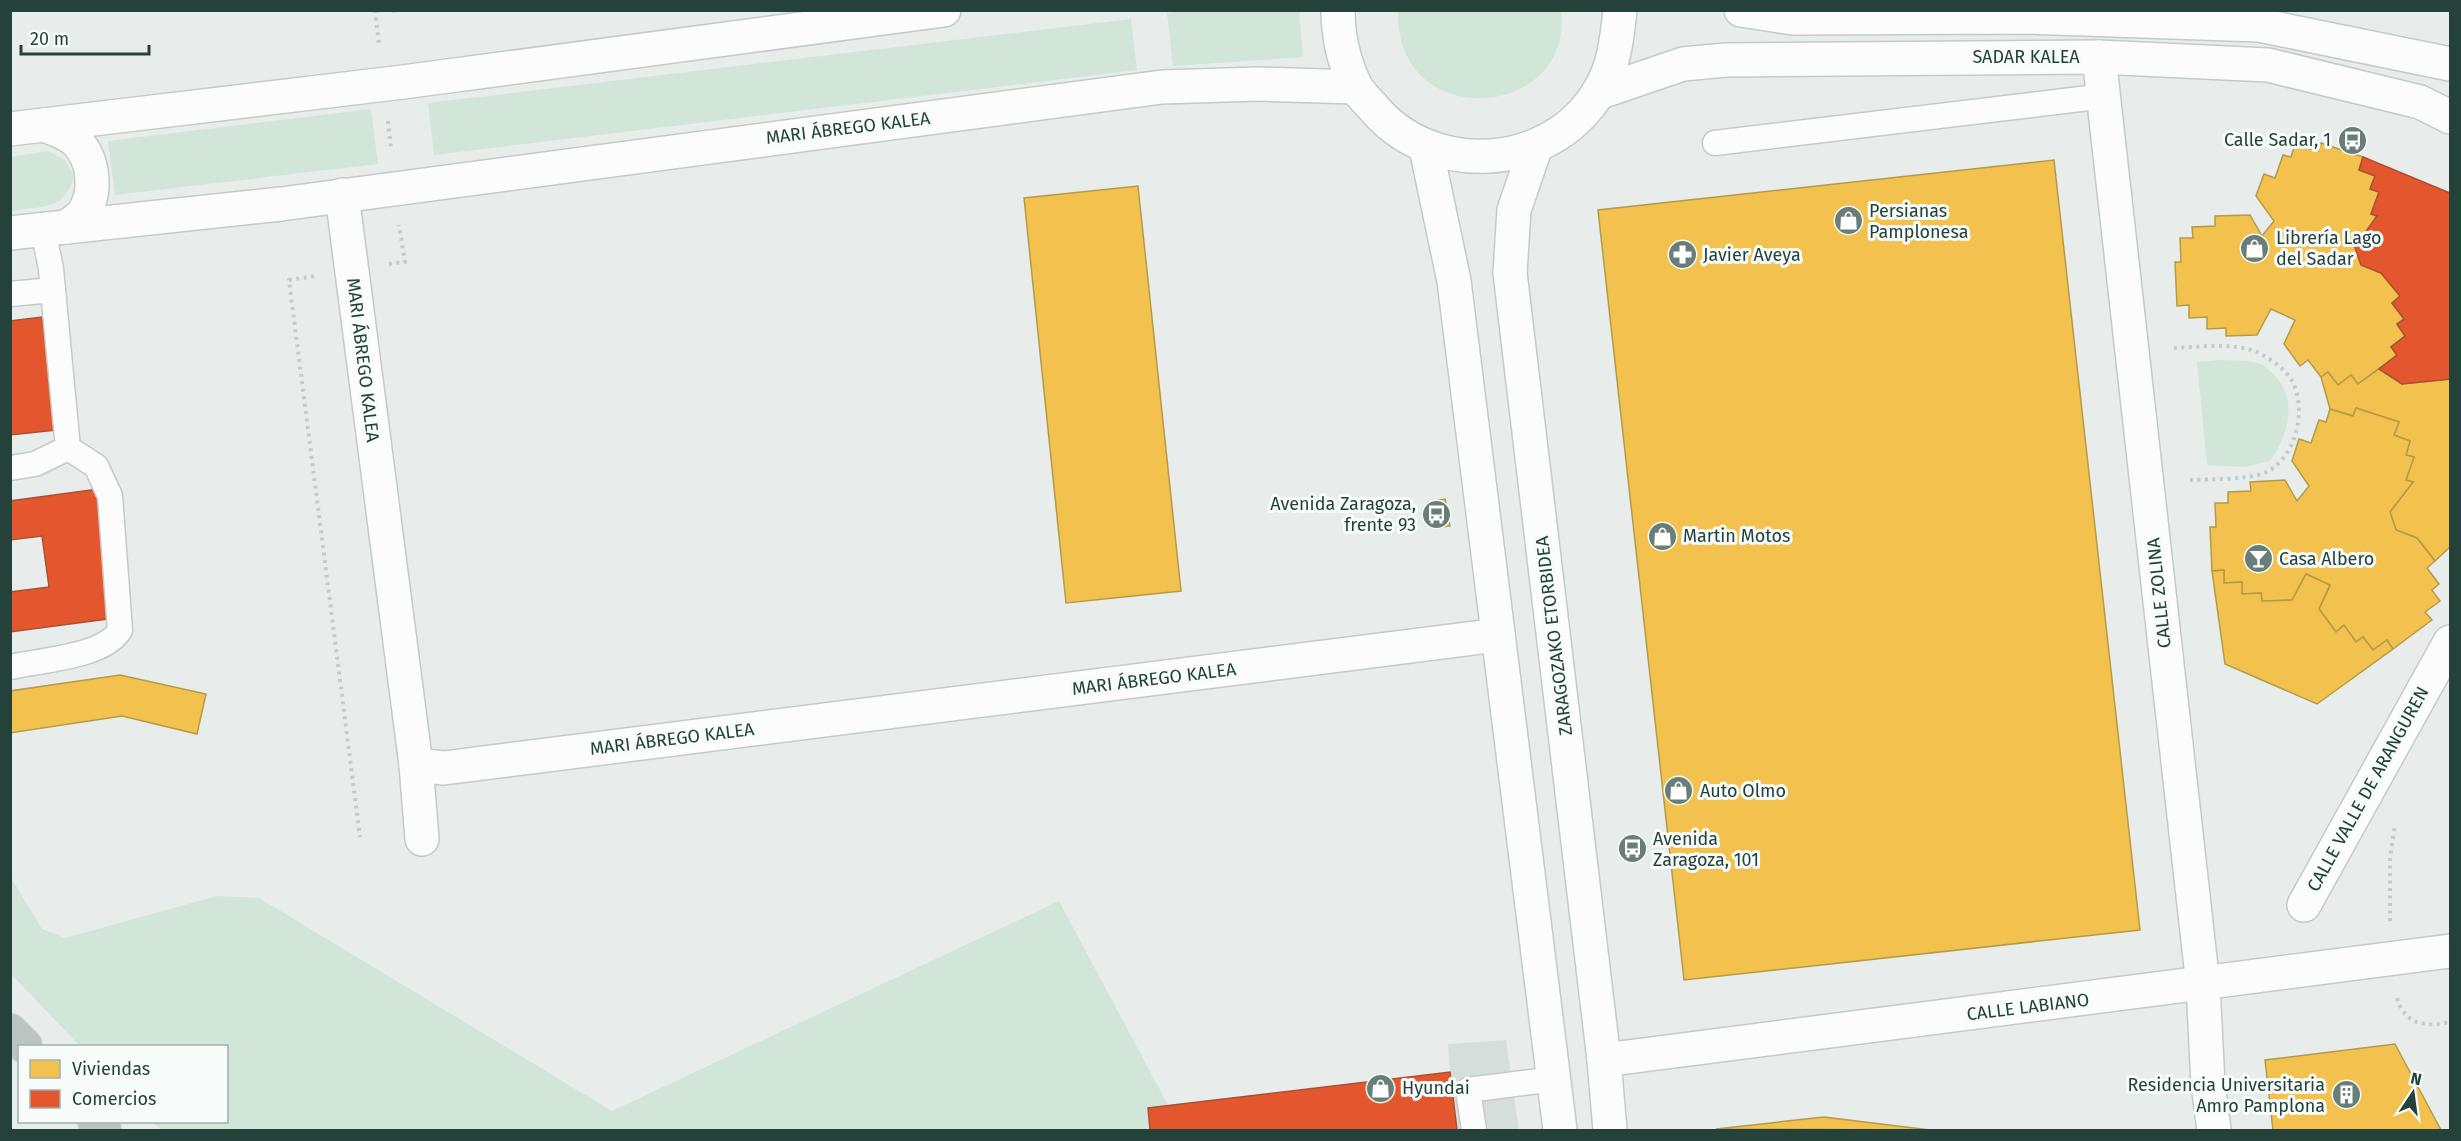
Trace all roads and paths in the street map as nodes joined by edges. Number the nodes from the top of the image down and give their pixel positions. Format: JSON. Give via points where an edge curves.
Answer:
{"nodes":[{"id":1,"x":944,"y":10,"type":"edge"},
{"id":2,"x":1338,"y":10,"type":"edge"},
{"id":3,"x":1620,"y":10,"type":"edge"},
{"id":4,"x":1742,"y":10,"type":"edge"},
{"id":5,"x":2099,"y":57,"type":"junction"},
{"id":6,"x":2451,"y":64,"type":"edge"},
{"id":7,"x":1355,"y":87,"type":"junction"},
{"id":8,"x":1598,"y":93,"type":"junction"},
{"id":9,"x":2105,"y":96,"type":"junction"},
{"id":10,"x":2451,"y":117,"type":"edge"},
{"id":11,"x":44,"y":125,"type":"junction"},
{"id":12,"x":10,"y":129,"type":"edge"},
{"id":13,"x":1714,"y":143,"type":"dead end"},
{"id":14,"x":1536,"y":146,"type":"junction"},
{"id":15,"x":1426,"y":148,"type":"junction"},
{"id":16,"x":342,"y":195,"type":"junction"},
{"id":17,"x":55,"y":228,"type":"junction"},
{"id":18,"x":10,"y":233,"type":"edge"},
{"id":19,"x":53,"y":290,"type":"junction"},
{"id":20,"x":10,"y":294,"type":"edge"},
{"id":21,"x":2174,"y":348,"type":"dead end"},
{"id":22,"x":68,"y":448,"type":"junction"},
{"id":23,"x":10,"y":468,"type":"edge"},
{"id":24,"x":2190,"y":480,"type":"dead end"},
{"id":25,"x":1498,"y":635,"type":"junction"},
{"id":26,"x":2451,"y":642,"type":"edge"},
{"id":27,"x":10,"y":666,"type":"edge"},
{"id":28,"x":416,"y":765,"type":"junction"},
{"id":29,"x":2397,"y":813,"type":"dead end"},
{"id":30,"x":422,"y":839,"type":"dead end"},
{"id":31,"x":2304,"y":905,"type":"dead end"},
{"id":32,"x":2451,"y":951,"type":"edge"},
{"id":33,"x":2393,"y":959,"type":"junction"},
{"id":34,"x":2203,"y":985,"type":"junction"},
{"id":35,"x":2451,"y":1022,"type":"edge"},
{"id":36,"x":10,"y":1031,"type":"edge"},
{"id":37,"x":23,"y":1045,"type":"edge"},
{"id":38,"x":1604,"y":1060,"type":"junction"},
{"id":39,"x":1555,"y":1079,"type":"junction"},
{"id":40,"x":1474,"y":1131,"type":"edge"},
{"id":41,"x":1560,"y":1131,"type":"edge"},
{"id":42,"x":1610,"y":1131,"type":"edge"},
{"id":43,"x":2214,"y":1131,"type":"edge"}],
"edges":[{"from":1,"to":11,"type":"street"},
{"from":2,"to":7,"type":"street","via":[[1339,44]]},
{"from":3,"to":8,"type":"street","via":[[1616,52]]},
{"from":4,"to":6,"type":"street","via":[[1792,18],[2024,17],[2259,25]]},
{"from":5,"to":8,"type":"street","name":"SADAR KALEA","via":[[1726,60],[1683,64]]},
{"from":5,"to":9,"type":"street","name":"CALLE ZOLINA"},
{"from":5,"to":10,"type":"street","name":"SADAR KALEA","via":[[2268,65],[2420,102]]},
{"from":7,"to":15,"type":"street","via":[[1386,123]]},
{"from":7,"to":16,"type":"street","name":"MARI ÁBREGO KALEA","via":[[1162,87]]},
{"from":8,"to":14,"type":"street","via":[[1571,124]]},
{"from":9,"to":13,"type":"lane"},
{"from":9,"to":34,"type":"street","name":"CALLE ZOLINA"},
{"from":11,"to":12,"type":"street"},
{"from":11,"to":17,"type":"street","via":[[78,143],[92,170],[90,198],[83,214]]},
{"from":14,"to":15,"type":"street","via":[[1491,157],[1463,157]]},
{"from":14,"to":38,"type":"street","name":"ZARAGOZAKO ETORBIDEA","via":[[1514,210],[1510,273]]},
{"from":15,"to":25,"type":"street","via":[[1454,281]]},
{"from":16,"to":17,"type":"street","name":"MARI ÁBREGO KALEA"},
{"from":16,"to":28,"type":"street","name":"MARI ÁBREGO KALEA"},
{"from":17,"to":18,"type":"street","name":"MARI ÁBREGO KALEA"},
{"from":17,"to":19,"type":"lane"},
{"from":19,"to":20,"type":"lane"},
{"from":19,"to":22,"type":"lane"},
{"from":21,"to":24,"type":"path","via":[[2220,346],[2256,352],[2278,365],[2292,382],[2299,411],[2293,440],[2282,463],[2262,474]]},
{"from":22,"to":23,"type":"lane","via":[[35,464]]},
{"from":22,"to":27,"type":"lane","via":[[96,466],[110,496],[120,630],[114,640],[101,648]]},
{"from":25,"to":28,"type":"street","name":"MARI ÁBREGO KALEA","via":[[444,768]]},
{"from":25,"to":39,"type":"street"},
{"from":26,"to":31,"type":"street","name":"CALLE VALLE DE ARANGUREN"},
{"from":28,"to":30,"type":"street"},
{"from":29,"to":33,"type":"path","name":"CALLE VALLE DE ARANGUREN","via":[[2390,858]]},
{"from":32,"to":33,"type":"street","name":"CALLE LABIANO"},
{"from":33,"to":34,"type":"street","name":"CALLE LABIANO"},
{"from":33,"to":35,"type":"path","name":"CALLE VALLE DE ARANGUREN","via":[[2400,1010],[2417,1023]]},
{"from":34,"to":38,"type":"street","name":"CALLE LABIANO"},
{"from":34,"to":43,"type":"street","name":"CALLE ZOLINA"},
{"from":36,"to":37,"type":"highway"},
{"from":38,"to":42,"type":"street","name":"ZARAGOZAKO ETORBIDEA"},
{"from":39,"to":40,"type":"lane","via":[[1468,1090]]},
{"from":39,"to":41,"type":"street"}]}
